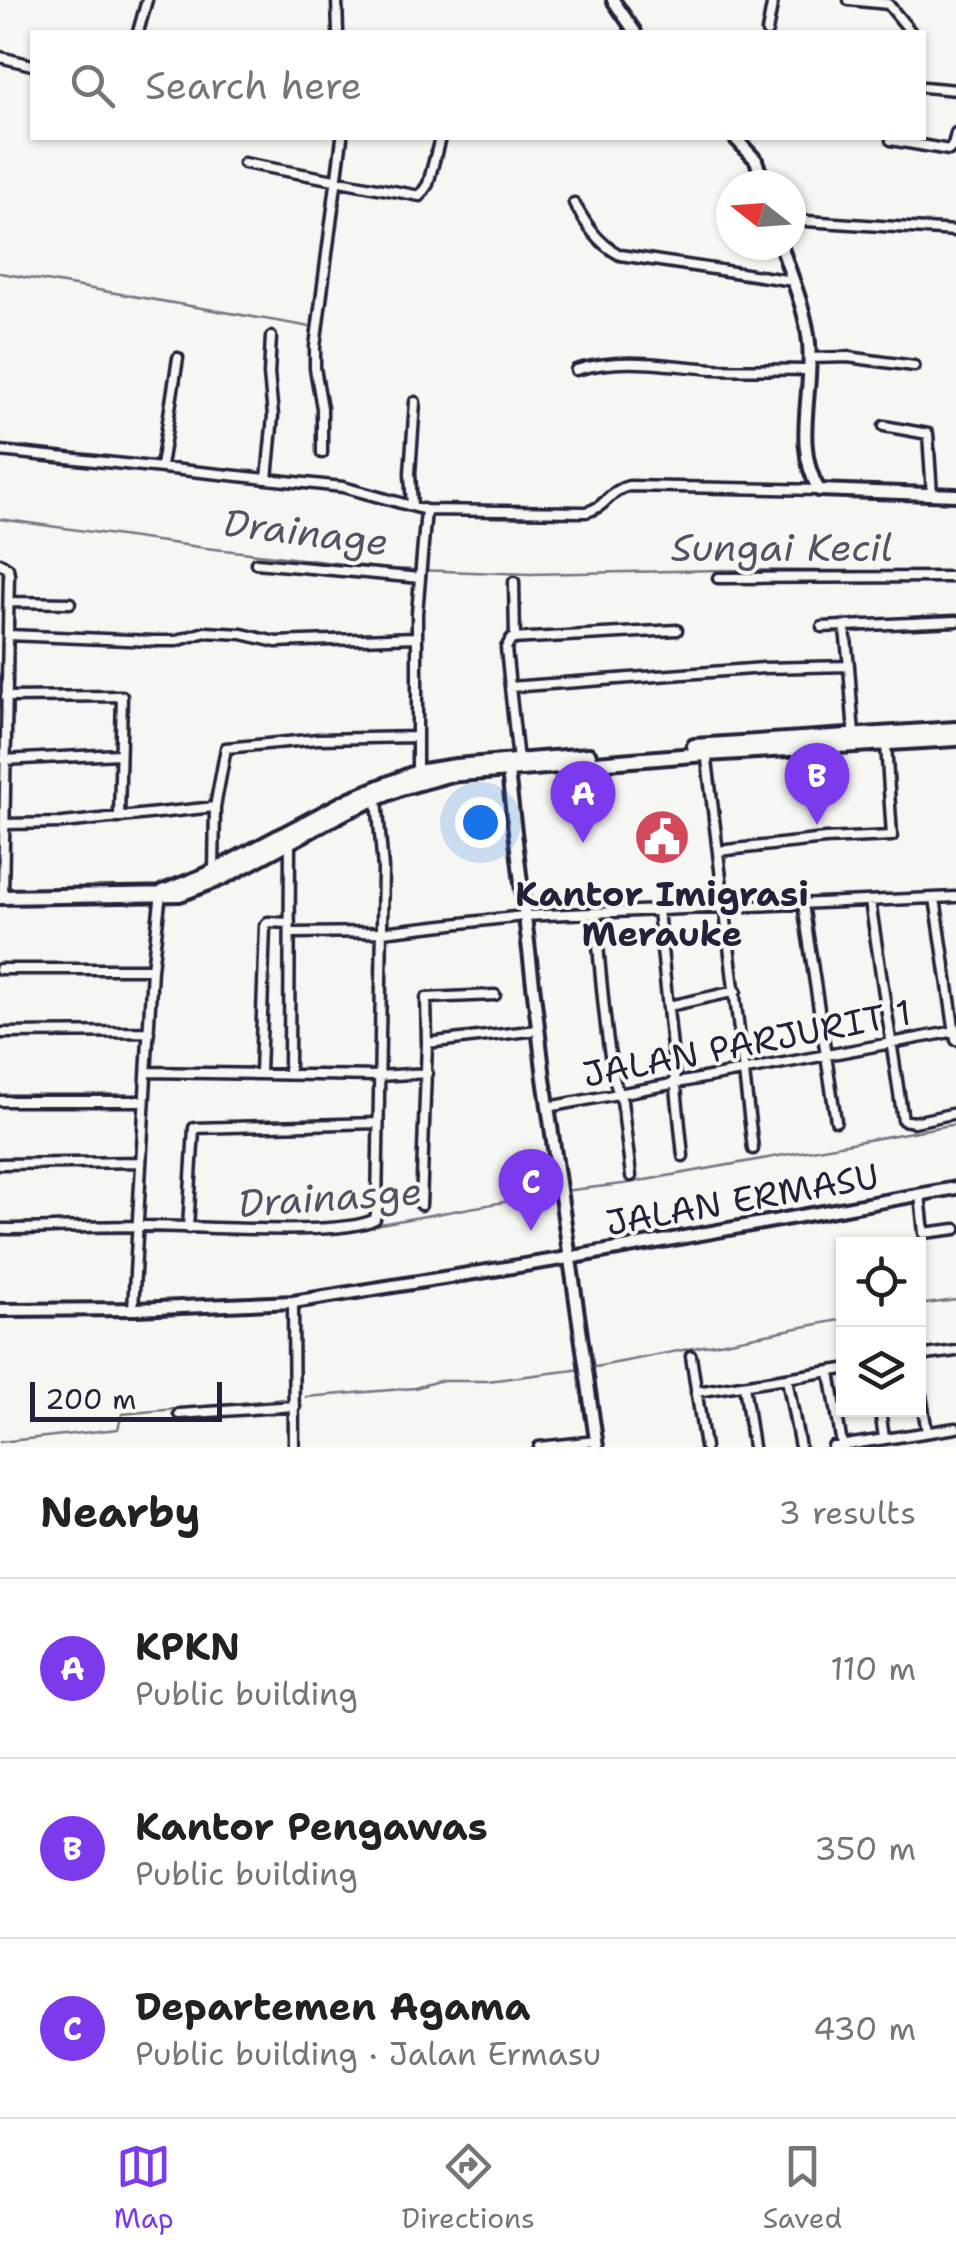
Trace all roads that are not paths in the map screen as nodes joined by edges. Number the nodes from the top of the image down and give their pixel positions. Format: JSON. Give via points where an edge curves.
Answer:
{"nodes":[{"id":1,"x":148,"y":0,"type":"edge"},
{"id":2,"x":336,"y":0,"type":"edge"},
{"id":3,"x":613,"y":0,"type":"edge"},
{"id":4,"x":773,"y":0,"type":"edge"},
{"id":5,"x":849,"y":0,"type":"edge"},
{"id":6,"x":139,"y":30,"type":"edge"},
{"id":7,"x":338,"y":30,"type":"edge"},
{"id":8,"x":634,"y":30,"type":"edge"},
{"id":9,"x":768,"y":30,"type":"edge"},
{"id":10,"x":909,"y":30,"type":"edge"},
{"id":11,"x":0,"y":56,"type":"edge"},
{"id":12,"x":30,"y":64,"type":"edge"},
{"id":13,"x":926,"y":87,"type":"edge"},
{"id":14,"x":956,"y":90,"type":"edge"},
{"id":15,"x":956,"y":132,"type":"edge"},
{"id":16,"x":342,"y":140,"type":"edge"},
{"id":17,"x":439,"y":140,"type":"edge"},
{"id":18,"x":737,"y":140,"type":"edge"},
{"id":19,"x":891,"y":140,"type":"dead end"},
{"id":20,"x":244,"y":164,"type":"dead end"},
{"id":21,"x":759,"y":170,"type":"edge"},
{"id":22,"x":336,"y":183,"type":"junction"},
{"id":23,"x":574,"y":202,"type":"dead end"},
{"id":24,"x":806,"y":221,"type":"edge"},
{"id":25,"x":956,"y":231,"type":"edge"},
{"id":26,"x":786,"y":260,"type":"edge"},
{"id":27,"x":792,"y":281,"type":"junction"},
{"id":28,"x":272,"y":336,"type":"dead end"},
{"id":29,"x":178,"y":358,"type":"dead end"},
{"id":30,"x":810,"y":364,"type":"junction"},
{"id":31,"x":914,"y":366,"type":"dead end"},
{"id":32,"x":576,"y":370,"type":"dead end"},
{"id":33,"x":414,"y":402,"type":"dead end"},
{"id":34,"x":884,"y":426,"type":"dead end"},
{"id":35,"x":0,"y":451,"type":"edge"},
{"id":36,"x":322,"y":453,"type":"dead end"},
{"id":37,"x":161,"y":466,"type":"junction"},
{"id":38,"x":267,"y":479,"type":"junction"},
{"id":39,"x":819,"y":490,"type":"junction"},
{"id":40,"x":932,"y":494,"type":"junction"},
{"id":41,"x":956,"y":495,"type":"edge"},
{"id":42,"x":412,"y":506,"type":"junction"},
{"id":43,"x":426,"y":510,"type":"junction"},
{"id":44,"x":0,"y":563,"type":"edge"},
{"id":45,"x":256,"y":564,"type":"dead end"},
{"id":46,"x":420,"y":576,"type":"junction"},
{"id":47,"x":956,"y":577,"type":"edge"},
{"id":48,"x":718,"y":578,"type":"dead end"},
{"id":49,"x":514,"y":582,"type":"dead end"},
{"id":50,"x":9,"y":602,"type":"junction"},
{"id":51,"x":70,"y":603,"type":"dead end"},
{"id":52,"x":956,"y":622,"type":"edge"},
{"id":53,"x":822,"y":628,"type":"dead end"},
{"id":54,"x":846,"y":628,"type":"junction"},
{"id":55,"x":677,"y":630,"type":"dead end"},
{"id":56,"x":8,"y":636,"type":"junction"},
{"id":57,"x":416,"y":637,"type":"junction"},
{"id":58,"x":515,"y":639,"type":"junction"},
{"id":59,"x":849,"y":666,"type":"junction"},
{"id":60,"x":510,"y":687,"type":"junction"},
{"id":61,"x":6,"y":696,"type":"junction"},
{"id":62,"x":956,"y":730,"type":"edge"},
{"id":63,"x":854,"y":735,"type":"junction"},
{"id":64,"x":416,"y":736,"type":"junction"},
{"id":65,"x":956,"y":739,"type":"edge"},
{"id":66,"x":877,"y":741,"type":"junction"},
{"id":67,"x":706,"y":749,"type":"junction"},
{"id":68,"x":120,"y":754,"type":"junction"},
{"id":69,"x":4,"y":760,"type":"junction"},
{"id":70,"x":511,"y":764,"type":"junction"},
{"id":71,"x":417,"y":772,"type":"junction"},
{"id":72,"x":377,"y":798,"type":"junction"},
{"id":73,"x":214,"y":806,"type":"junction"},
{"id":74,"x":119,"y":818,"type":"junction"},
{"id":75,"x":4,"y":824,"type":"junction"},
{"id":76,"x":290,"y":836,"type":"junction"},
{"id":77,"x":718,"y":852,"type":"junction"},
{"id":78,"x":214,"y":871,"type":"junction"},
{"id":79,"x":161,"y":893,"type":"junction"},
{"id":80,"x":2,"y":897,"type":"edge"},
{"id":81,"x":956,"y":897,"type":"edge"},
{"id":82,"x":936,"y":898,"type":"junction"},
{"id":83,"x":870,"y":901,"type":"junction"},
{"id":84,"x":803,"y":904,"type":"junction"},
{"id":85,"x":726,"y":907,"type":"junction"},
{"id":86,"x":658,"y":910,"type":"junction"},
{"id":87,"x":595,"y":913,"type":"junction"},
{"id":88,"x":524,"y":916,"type":"junction"},
{"id":89,"x":291,"y":928,"type":"junction"},
{"id":90,"x":382,"y":932,"type":"junction"},
{"id":91,"x":152,"y":969,"type":"junction"},
{"id":92,"x":0,"y":970,"type":"edge"},
{"id":93,"x":736,"y":991,"type":"junction"},
{"id":94,"x":495,"y":995,"type":"dead end"},
{"id":95,"x":669,"y":1006,"type":"junction"},
{"id":96,"x":538,"y":1030,"type":"junction"},
{"id":97,"x":150,"y":1032,"type":"junction"},
{"id":98,"x":955,"y":1032,"type":"edge"},
{"id":99,"x":0,"y":1033,"type":"edge"},
{"id":100,"x":956,"y":1040,"type":"edge"},
{"id":101,"x":427,"y":1043,"type":"junction"},
{"id":102,"x":891,"y":1044,"type":"junction"},
{"id":103,"x":828,"y":1056,"type":"junction"},
{"id":104,"x":744,"y":1070,"type":"junction"},
{"id":105,"x":147,"y":1072,"type":"junction"},
{"id":106,"x":427,"y":1073,"type":"junction"},
{"id":107,"x":260,"y":1074,"type":"junction"},
{"id":108,"x":288,"y":1074,"type":"junction"},
{"id":109,"x":378,"y":1076,"type":"junction"},
{"id":110,"x":678,"y":1084,"type":"junction"},
{"id":111,"x":618,"y":1096,"type":"junction"},
{"id":112,"x":0,"y":1101,"type":"edge"},
{"id":113,"x":144,"y":1101,"type":"junction"},
{"id":114,"x":548,"y":1107,"type":"junction"},
{"id":115,"x":956,"y":1113,"type":"edge"},
{"id":116,"x":836,"y":1121,"type":"dead end"},
{"id":117,"x":377,"y":1124,"type":"junction"},
{"id":118,"x":752,"y":1149,"type":"dead end"},
{"id":119,"x":684,"y":1156,"type":"dead end"},
{"id":120,"x":141,"y":1162,"type":"junction"},
{"id":121,"x":0,"y":1164,"type":"edge"},
{"id":122,"x":632,"y":1176,"type":"dead end"},
{"id":123,"x":956,"y":1188,"type":"edge"},
{"id":124,"x":920,"y":1195,"type":"junction"},
{"id":125,"x":421,"y":1206,"type":"dead end"},
{"id":126,"x":136,"y":1226,"type":"junction"},
{"id":127,"x":188,"y":1228,"type":"junction"},
{"id":128,"x":0,"y":1229,"type":"edge"},
{"id":129,"x":956,"y":1229,"type":"edge"},
{"id":130,"x":568,"y":1258,"type":"junction"},
{"id":131,"x":293,"y":1302,"type":"junction"},
{"id":132,"x":133,"y":1309,"type":"junction"},
{"id":133,"x":0,"y":1310,"type":"edge"},
{"id":134,"x":956,"y":1350,"type":"edge"},
{"id":135,"x":926,"y":1355,"type":"edge"},
{"id":136,"x":690,"y":1356,"type":"dead end"},
{"id":137,"x":836,"y":1371,"type":"edge"},
{"id":138,"x":830,"y":1372,"type":"junction"},
{"id":139,"x":787,"y":1378,"type":"junction"},
{"id":140,"x":744,"y":1386,"type":"junction"},
{"id":141,"x":696,"y":1392,"type":"junction"},
{"id":142,"x":295,"y":1406,"type":"junction"},
{"id":143,"x":179,"y":1414,"type":"dead end"},
{"id":144,"x":881,"y":1417,"type":"edge"},
{"id":145,"x":925,"y":1417,"type":"edge"},
{"id":146,"x":956,"y":1428,"type":"edge"},
{"id":147,"x":927,"y":1432,"type":"junction"},
{"id":148,"x":884,"y":1438,"type":"junction"},
{"id":149,"x":596,"y":1444,"type":"edge"},
{"id":150,"x":837,"y":1446,"type":"edge"},
{"id":151,"x":294,"y":1447,"type":"edge"},
{"id":152,"x":539,"y":1447,"type":"edge"},
{"id":153,"x":705,"y":1447,"type":"edge"},
{"id":154,"x":753,"y":1447,"type":"edge"},
{"id":155,"x":800,"y":1447,"type":"edge"}],
"edges":[{"from":1,"to":6,"type":"street"},
{"from":2,"to":7,"type":"street"},
{"from":3,"to":8,"type":"street"},
{"from":4,"to":9,"type":"street"},
{"from":5,"to":10,"type":"street","via":[[888,4]]},
{"from":11,"to":12,"type":"street"},
{"from":13,"to":14,"type":"street"},
{"from":15,"to":19,"type":"street","via":[[948,150]]},
{"from":16,"to":22,"type":"street"},
{"from":17,"to":22,"type":"street","via":[[420,196]]},
{"from":18,"to":21,"type":"street"},
{"from":20,"to":22,"type":"street"},
{"from":22,"to":36,"type":"street","via":[[315,347]]},
{"from":23,"to":27,"type":"street","via":[[589,230],[620,255]]},
{"from":24,"to":25,"type":"street"},
{"from":26,"to":27,"type":"street"},
{"from":27,"to":30,"type":"street"},
{"from":28,"to":38,"type":"street"},
{"from":29,"to":37,"type":"street"},
{"from":30,"to":31,"type":"street","via":[[848,358]]},
{"from":30,"to":32,"type":"street","via":[[715,369],[624,361]]},
{"from":30,"to":39,"type":"street","via":[[806,452]]},
{"from":33,"to":42,"type":"street"},
{"from":34,"to":40,"type":"street","via":[[928,434]]},
{"from":35,"to":37,"type":"street"},
{"from":37,"to":38,"type":"street"},
{"from":38,"to":42,"type":"street","via":[[343,487]]},
{"from":39,"to":40,"type":"street"},
{"from":39,"to":43,"type":"street","via":[[629,486],[586,512]]},
{"from":40,"to":41,"type":"street"},
{"from":42,"to":43,"type":"street"},
{"from":43,"to":46,"type":"street"},
{"from":44,"to":50,"type":"street","via":[[8,568]]},
{"from":45,"to":46,"type":"street"},
{"from":46,"to":57,"type":"street"},
{"from":47,"to":48,"type":"street"},
{"from":49,"to":58,"type":"street"},
{"from":50,"to":51,"type":"street"},
{"from":50,"to":56,"type":"street"},
{"from":52,"to":54,"type":"street"},
{"from":53,"to":54,"type":"street"},
{"from":54,"to":59,"type":"street"},
{"from":55,"to":58,"type":"street"},
{"from":56,"to":57,"type":"street","via":[[154,642],[217,632],[276,642]]},
{"from":56,"to":61,"type":"street"},
{"from":57,"to":64,"type":"street"},
{"from":58,"to":60,"type":"street","via":[[506,643]]},
{"from":59,"to":60,"type":"street"},
{"from":59,"to":63,"type":"street"},
{"from":60,"to":70,"type":"street"},
{"from":61,"to":68,"type":"street","via":[[122,696]]},
{"from":61,"to":69,"type":"street"},
{"from":62,"to":66,"type":"highway"},
{"from":63,"to":66,"type":"highway"},
{"from":63,"to":67,"type":"highway"},
{"from":64,"to":71,"type":"street"},
{"from":64,"to":73,"type":"street","via":[[230,746]]},
{"from":65,"to":66,"type":"highway"},
{"from":66,"to":67,"type":"highway"},
{"from":66,"to":77,"type":"street","via":[[892,836]]},
{"from":67,"to":70,"type":"highway"},
{"from":67,"to":70,"type":"highway"},
{"from":67,"to":77,"type":"street"},
{"from":68,"to":69,"type":"street"},
{"from":68,"to":74,"type":"street"},
{"from":69,"to":75,"type":"street"},
{"from":70,"to":71,"type":"highway"},
{"from":70,"to":72,"type":"highway"},
{"from":70,"to":88,"type":"street"},
{"from":71,"to":76,"type":"highway","via":[[350,798]]},
{"from":72,"to":76,"type":"highway"},
{"from":72,"to":90,"type":"street"},
{"from":73,"to":74,"type":"street"},
{"from":73,"to":78,"type":"street"},
{"from":74,"to":75,"type":"street"},
{"from":75,"to":80,"type":"street"},
{"from":76,"to":78,"type":"highway"},
{"from":76,"to":79,"type":"highway","via":[[201,886]]},
{"from":76,"to":89,"type":"street"},
{"from":77,"to":85,"type":"street"},
{"from":78,"to":79,"type":"highway"},
{"from":79,"to":80,"type":"highway"},
{"from":79,"to":91,"type":"street"},
{"from":81,"to":82,"type":"street"},
{"from":82,"to":83,"type":"street"},
{"from":82,"to":98,"type":"street"},
{"from":83,"to":84,"type":"street"},
{"from":83,"to":102,"type":"street"},
{"from":84,"to":85,"type":"street"},
{"from":84,"to":103,"type":"street"},
{"from":85,"to":86,"type":"street"},
{"from":85,"to":93,"type":"street"},
{"from":86,"to":87,"type":"street"},
{"from":86,"to":95,"type":"street"},
{"from":87,"to":88,"type":"street"},
{"from":87,"to":111,"type":"street"},
{"from":88,"to":90,"type":"street"},
{"from":88,"to":96,"type":"street"},
{"from":89,"to":90,"type":"street"},
{"from":89,"to":107,"type":"street","via":[[264,926]]},
{"from":89,"to":108,"type":"street"},
{"from":90,"to":109,"type":"street"},
{"from":91,"to":92,"type":"street"},
{"from":91,"to":97,"type":"street"},
{"from":93,"to":95,"type":"street"},
{"from":93,"to":104,"type":"street"},
{"from":94,"to":101,"type":"street","via":[[426,998]]},
{"from":95,"to":110,"type":"street"},
{"from":96,"to":101,"type":"street"},
{"from":96,"to":114,"type":"street"},
{"from":97,"to":99,"type":"street"},
{"from":97,"to":105,"type":"street"},
{"from":98,"to":100,"type":"street"},
{"from":98,"to":102,"type":"street","name":"JALAN PARJURIT 1"},
{"from":101,"to":106,"type":"street"},
{"from":102,"to":103,"type":"street","name":"JALAN PARJURIT 1"},
{"from":102,"to":115,"type":"street","via":[[902,1120]]},
{"from":103,"to":104,"type":"street","name":"JALAN PARJURIT 1"},
{"from":103,"to":116,"type":"street"},
{"from":104,"to":110,"type":"street","name":"JALAN PARJURIT 1"},
{"from":104,"to":118,"type":"street"},
{"from":105,"to":107,"type":"street"},
{"from":105,"to":113,"type":"street"},
{"from":106,"to":109,"type":"street"},
{"from":106,"to":125,"type":"street"},
{"from":107,"to":108,"type":"street"},
{"from":108,"to":109,"type":"street"},
{"from":109,"to":117,"type":"street"},
{"from":110,"to":111,"type":"street","name":"JALAN PARJURIT 1"},
{"from":110,"to":119,"type":"street"},
{"from":111,"to":114,"type":"street","name":"JALAN PARJURIT 1"},
{"from":111,"to":122,"type":"street"},
{"from":112,"to":113,"type":"street"},
{"from":113,"to":120,"type":"street"},
{"from":114,"to":130,"type":"street"},
{"from":117,"to":127,"type":"street","via":[[378,1207],[371,1222]]},
{"from":117,"to":127,"type":"street","via":[[194,1128]]},
{"from":120,"to":121,"type":"street"},
{"from":120,"to":126,"type":"street"},
{"from":123,"to":124,"type":"street","name":"JALAN ERMASU"},
{"from":124,"to":129,"type":"street","via":[[924,1233]]},
{"from":124,"to":130,"type":"street","name":"JALAN ERMASU"},
{"from":126,"to":127,"type":"street"},
{"from":126,"to":128,"type":"street"},
{"from":126,"to":132,"type":"street"},
{"from":130,"to":131,"type":"street","name":"JALAN ERMASU"},
{"from":130,"to":149,"type":"street"},
{"from":131,"to":132,"type":"street","name":"JALAN ERMASU"},
{"from":131,"to":142,"type":"street"},
{"from":132,"to":133,"type":"street","name":"JALAN ERMASU"},
{"from":134,"to":135,"type":"street"},
{"from":136,"to":141,"type":"street"},
{"from":137,"to":138,"type":"street"},
{"from":138,"to":139,"type":"street"},
{"from":138,"to":150,"type":"street"},
{"from":139,"to":140,"type":"street"},
{"from":139,"to":155,"type":"street"},
{"from":140,"to":141,"type":"street"},
{"from":140,"to":154,"type":"street"},
{"from":141,"to":153,"type":"street"},
{"from":142,"to":143,"type":"street"},
{"from":142,"to":151,"type":"street"},
{"from":144,"to":148,"type":"street"},
{"from":145,"to":147,"type":"street"},
{"from":146,"to":147,"type":"street"},
{"from":147,"to":148,"type":"street"},
{"from":148,"to":150,"type":"street"},
{"from":149,"to":152,"type":"street"}]}
